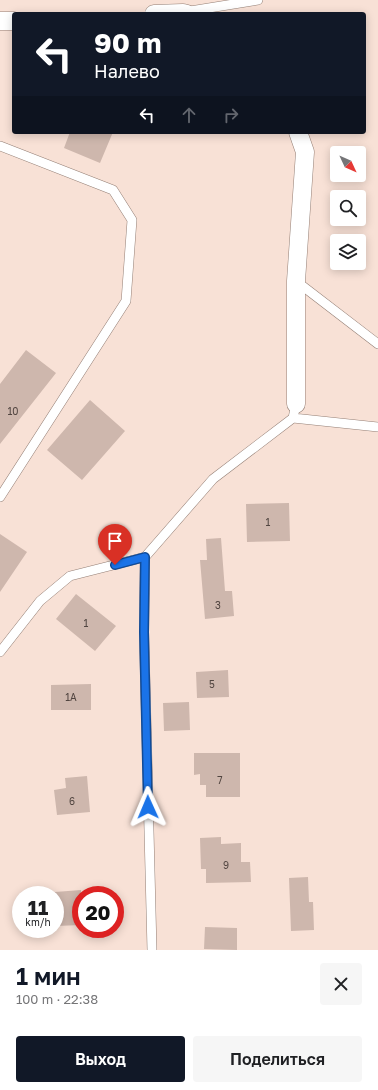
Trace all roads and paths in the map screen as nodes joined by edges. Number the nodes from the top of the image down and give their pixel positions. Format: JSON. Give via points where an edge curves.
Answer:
{"nodes":[{"id":1,"x":258,"y":0,"type":"edge"},
{"id":2,"x":191,"y":12,"type":"edge"},
{"id":3,"x":0,"y":21,"type":"edge"},
{"id":4,"x":12,"y":21,"type":"edge"},
{"id":5,"x":299,"y":134,"type":"edge"},
{"id":6,"x":0,"y":146,"type":"edge"},
{"id":7,"x":296,"y":281,"type":"junction"},
{"id":8,"x":378,"y":344,"type":"edge"},
{"id":9,"x":294,"y":411,"type":"junction"},
{"id":10,"x":378,"y":427,"type":"edge"},
{"id":11,"x":0,"y":497,"type":"edge"},
{"id":12,"x":145,"y":557,"type":"junction"},
{"id":13,"x":0,"y":652,"type":"edge"},
{"id":14,"x":152,"y":950,"type":"edge"}],
"edges":[{"from":1,"to":2,"type":"lane"},
{"from":3,"to":4,"type":"street"},
{"from":5,"to":7,"type":"street","via":[[305,152]]},
{"from":6,"to":11,"type":"lane","via":[[112,190],[132,220],[126,300]]},
{"from":7,"to":8,"type":"lane"},
{"from":7,"to":9,"type":"street"},
{"from":9,"to":10,"type":"lane"},
{"from":9,"to":12,"type":"lane","via":[[213,479]]},
{"from":12,"to":13,"type":"lane","via":[[70,576],[40,601]]},
{"from":12,"to":14,"type":"lane","via":[[144,632]]}]}
